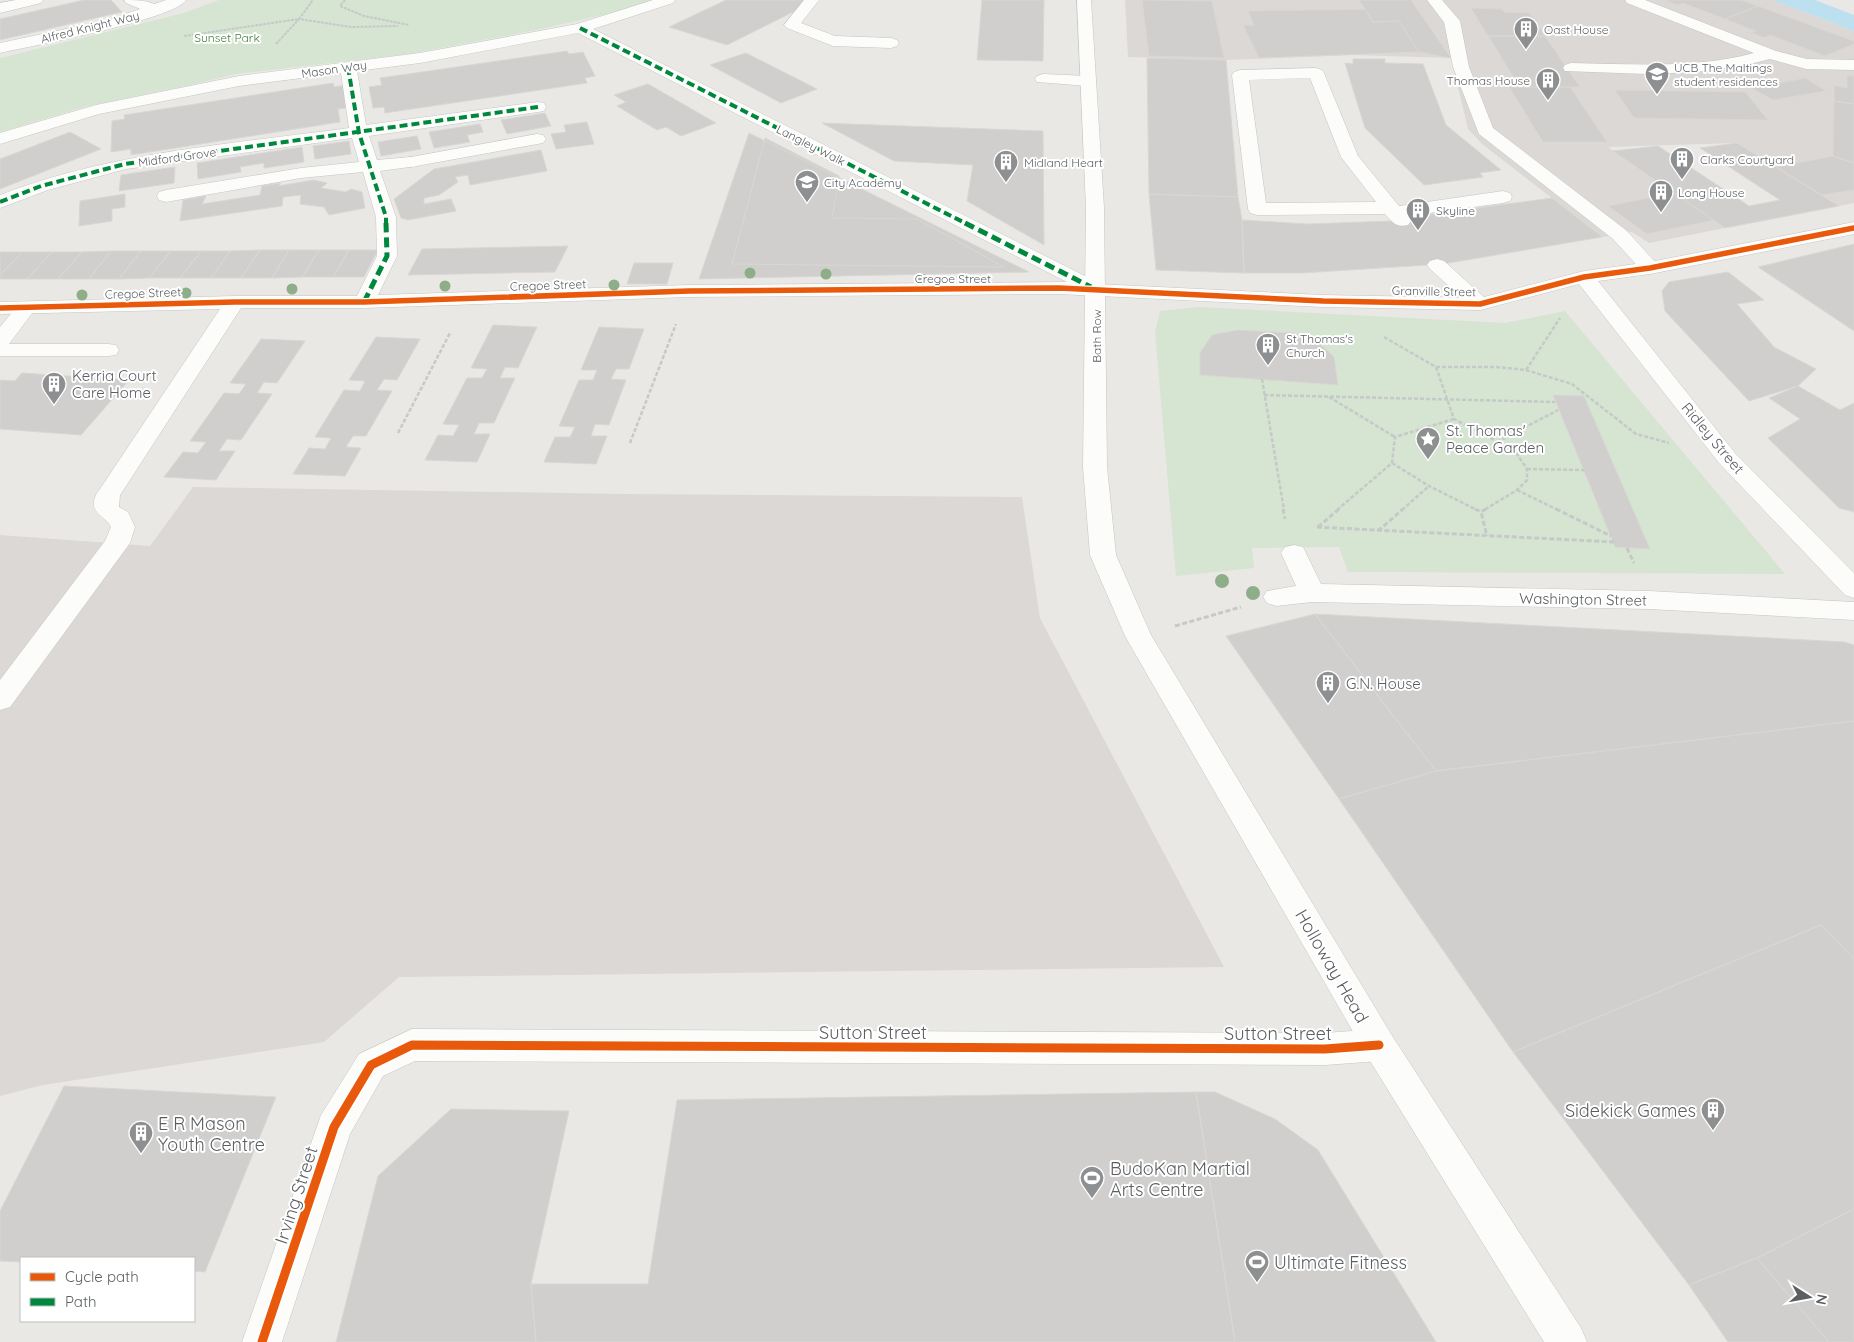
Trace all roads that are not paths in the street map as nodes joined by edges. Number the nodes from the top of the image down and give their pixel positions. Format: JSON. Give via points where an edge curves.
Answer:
{"nodes":[{"id":1,"x":36,"y":0,"type":"edge"},
{"id":2,"x":130,"y":0,"type":"edge"},
{"id":3,"x":179,"y":0,"type":"edge"},
{"id":4,"x":668,"y":0,"type":"edge"},
{"id":5,"x":812,"y":0,"type":"edge"},
{"id":6,"x":1084,"y":0,"type":"edge"},
{"id":7,"x":1434,"y":0,"type":"edge"},
{"id":8,"x":1632,"y":0,"type":"edge"},
{"id":9,"x":0,"y":8,"type":"edge"},
{"id":10,"x":155,"y":10,"type":"junction"},
{"id":11,"x":580,"y":28,"type":"junction"},
{"id":12,"x":892,"y":43,"type":"dead end"},
{"id":13,"x":0,"y":48,"type":"edge"},
{"id":14,"x":1770,"y":54,"type":"junction"},
{"id":15,"x":1854,"y":65,"type":"edge"},
{"id":16,"x":348,"y":67,"type":"junction"},
{"id":17,"x":1571,"y":68,"type":"dead end"},
{"id":18,"x":1043,"y":79,"type":"dead end"},
{"id":19,"x":1088,"y":81,"type":"junction"},
{"id":20,"x":538,"y":107,"type":"dead end"},
{"id":21,"x":359,"y":132,"type":"junction"},
{"id":22,"x":0,"y":138,"type":"edge"},
{"id":23,"x":537,"y":139,"type":"dead end"},
{"id":24,"x":370,"y":167,"type":"junction"},
{"id":25,"x":166,"y":196,"type":"dead end"},
{"id":26,"x":1503,"y":197,"type":"dead end"},
{"id":27,"x":0,"y":202,"type":"edge"},
{"id":28,"x":1395,"y":213,"type":"junction"},
{"id":29,"x":1854,"y":228,"type":"edge"},
{"id":30,"x":1437,"y":265,"type":"dead end"},
{"id":31,"x":1650,"y":268,"type":"junction"},
{"id":32,"x":1584,"y":277,"type":"junction"},
{"id":33,"x":1096,"y":289,"type":"junction"},
{"id":34,"x":235,"y":302,"type":"junction"},
{"id":35,"x":364,"y":302,"type":"junction"},
{"id":36,"x":1480,"y":304,"type":"junction"},
{"id":37,"x":0,"y":308,"type":"edge"},
{"id":38,"x":26,"y":308,"type":"junction"},
{"id":39,"x":0,"y":341,"type":"edge"},
{"id":40,"x":0,"y":350,"type":"edge"},
{"id":41,"x":108,"y":350,"type":"dead end"},
{"id":42,"x":1291,"y":548,"type":"road end"},
{"id":43,"x":1854,"y":589,"type":"edge"},
{"id":44,"x":1312,"y":593,"type":"junction"},
{"id":45,"x":1276,"y":598,"type":"road end"},
{"id":46,"x":1854,"y":611,"type":"edge"},
{"id":47,"x":1138,"y":636,"type":"joint"},
{"id":48,"x":0,"y":700,"type":"edge"},
{"id":49,"x":1379,"y":1045,"type":"junction"},
{"id":50,"x":371,"y":1065,"type":"joint"},
{"id":51,"x":262,"y":1342,"type":"edge"},
{"id":52,"x":1567,"y":1342,"type":"edge"}],
"edges":[{"from":1,"to":9,"type":"street"},
{"from":2,"to":10,"type":"street"},
{"from":3,"to":10,"type":"street","name":"Alfred Knight Way"},
{"from":4,"to":11,"type":"street","name":"Mason Way"},
{"from":5,"to":12,"type":"street","via":[[792,25],[833,41]]},
{"from":6,"to":19,"type":"street","name":"Bath Row"},
{"from":7,"to":31,"type":"street","via":[[1452,20],[1461,67],[1485,130],[1620,235]]},
{"from":8,"to":14,"type":"street"},
{"from":10,"to":13,"type":"street","name":"Alfred Knight Way","via":[[120,22]]},
{"from":11,"to":16,"type":"street","name":"Mason Way","via":[[420,58]]},
{"from":11,"to":33,"type":"street","name":"Langley Walk"},
{"from":14,"to":15,"type":"street","via":[[1806,64]]},
{"from":14,"to":17,"type":"street","via":[[1744,62],[1697,67]]},
{"from":16,"to":21,"type":"street"},
{"from":16,"to":22,"type":"street","name":"Mason Way","via":[[240,81],[96,110]]},
{"from":18,"to":19,"type":"street"},
{"from":19,"to":33,"type":"street","name":"Bath Row"},
{"from":20,"to":21,"type":"street","name":"Midford Grove"},
{"from":21,"to":24,"type":"street"},
{"from":21,"to":27,"type":"street","name":"Midford Grove","via":[[124,164],[41,186]]},
{"from":23,"to":24,"type":"street"},
{"from":24,"to":25,"type":"street","via":[[301,173]]},
{"from":24,"to":35,"type":"street","via":[[386,217],[387,256]]},
{"from":26,"to":28,"type":"street"},
{"from":28,"to":28,"type":"street","via":[[1350,157],[1316,73],[1240,75],[1257,209]]},
{"from":29,"to":31,"type":"street","name":"Granville Street"},
{"from":30,"to":36,"type":"street"},
{"from":31,"to":32,"type":"street","name":"Granville Street"},
{"from":32,"to":36,"type":"street","name":"Granville Street"},
{"from":32,"to":43,"type":"street","name":"Ridley Street","via":[[1728,458]]},
{"from":33,"to":35,"type":"street","name":"Cregoe Street","via":[[689,290]]},
{"from":33,"to":36,"type":"street","name":"Granville Street","via":[[1324,301]]},
{"from":33,"to":47,"type":"street","name":"Bath Row","via":[[1095,468],[1103,555]]},
{"from":34,"to":35,"type":"street","name":"Cregoe Street"},
{"from":34,"to":38,"type":"street","name":"Cregoe Street"},
{"from":34,"to":48,"type":"street","via":[[108,495],[107,510],[119,518],[123,527],[117,543]]},
{"from":37,"to":38,"type":"street","name":"Cregoe Street"},
{"from":38,"to":39,"type":"street"},
{"from":40,"to":41,"type":"street"},
{"from":42,"to":44,"type":"street"},
{"from":44,"to":45,"type":"street","name":"Washington Street"},
{"from":44,"to":46,"type":"street","name":"Washington Street","via":[[1649,600]]},
{"from":47,"to":49,"type":"street","name":"Holloway Head"},
{"from":49,"to":50,"type":"street","name":"Sutton Street","via":[[1325,1049],[412,1045]]},
{"from":49,"to":52,"type":"street","name":"Holloway Head"},
{"from":50,"to":51,"type":"street","name":"Irving Street","via":[[334,1126]]}]}
